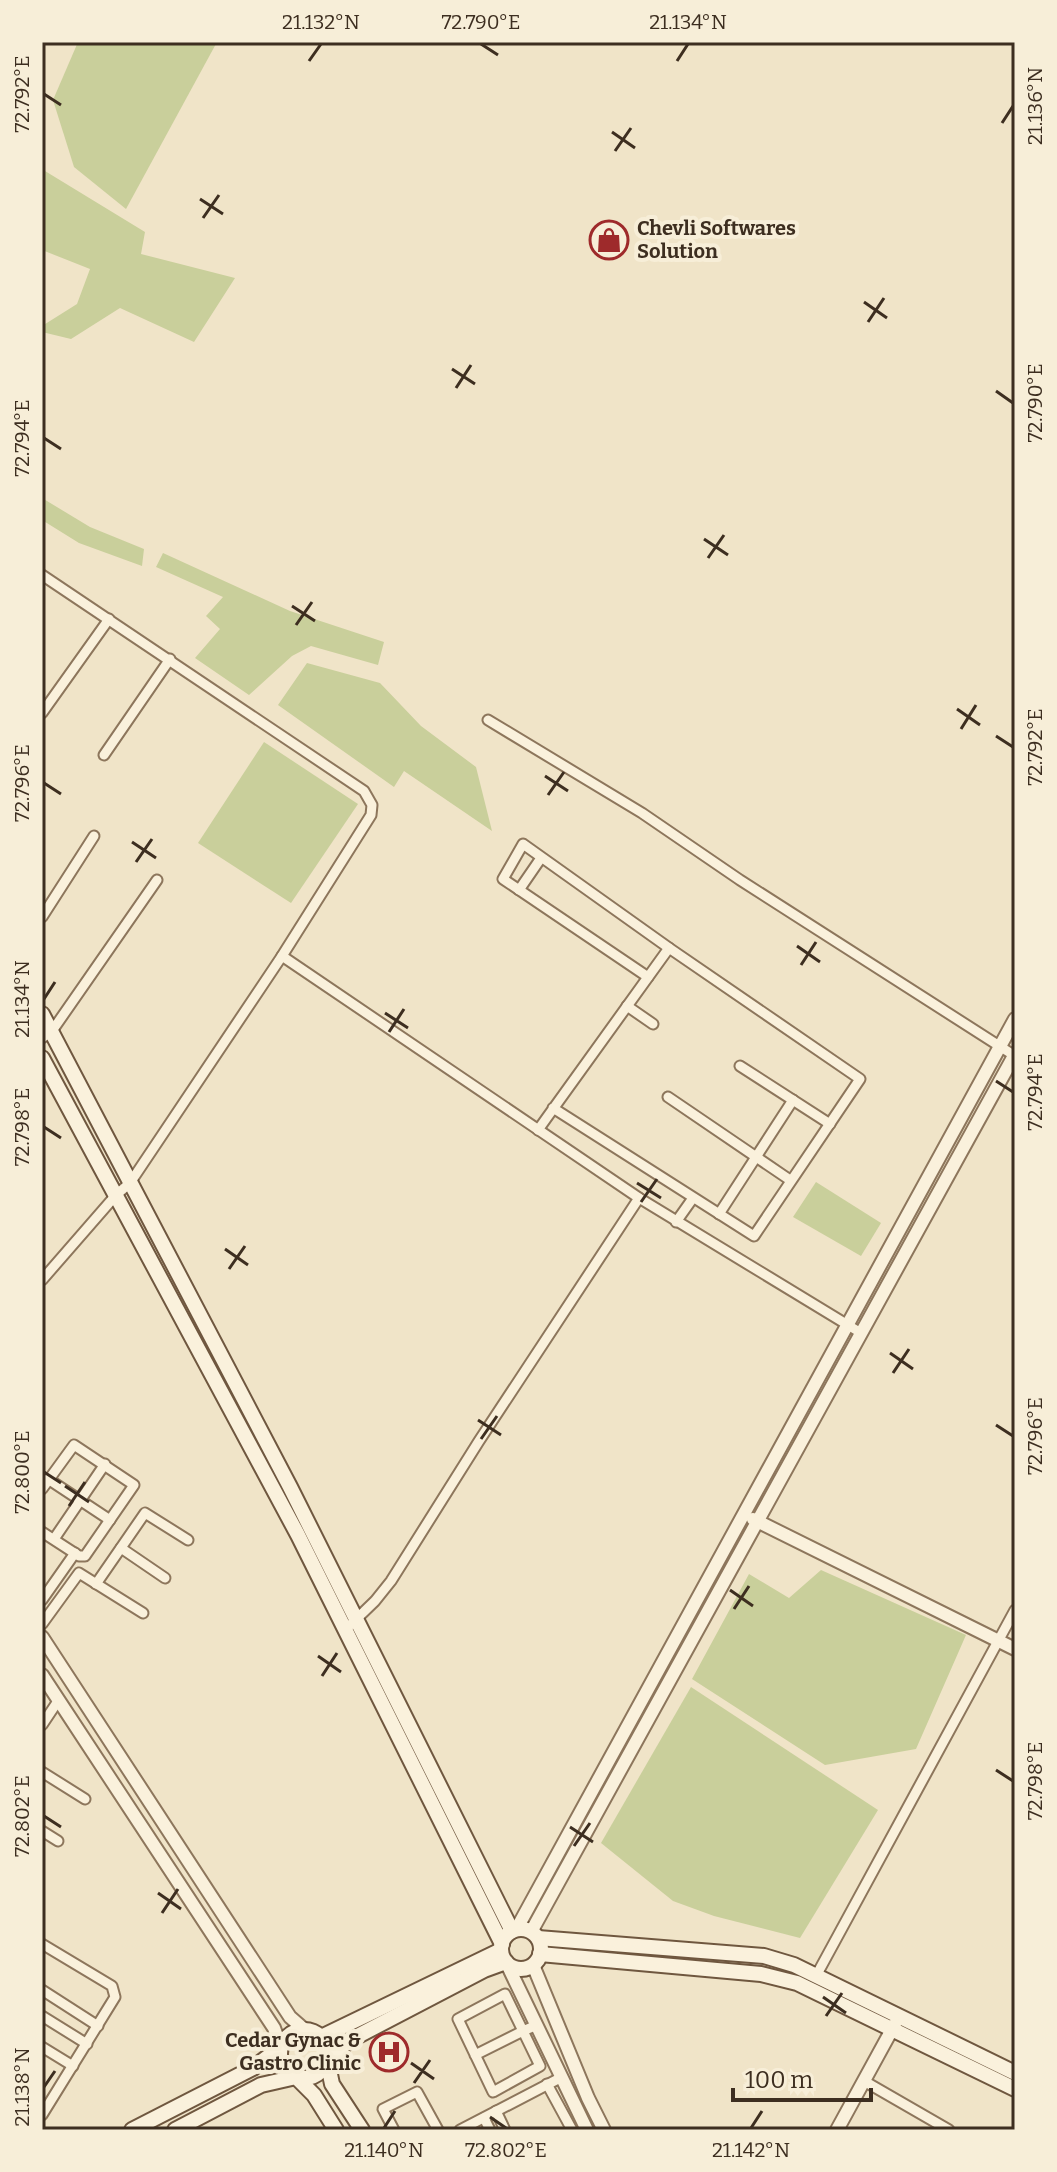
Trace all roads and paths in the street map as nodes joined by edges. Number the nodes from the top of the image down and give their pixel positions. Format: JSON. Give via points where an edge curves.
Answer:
{"nodes":[{"id":1,"x":42,"y":575,"type":"edge"},
{"id":2,"x":109,"y":619,"type":"junction"},
{"id":3,"x":170,"y":659,"type":"junction"},
{"id":4,"x":42,"y":713,"type":"edge"},
{"id":5,"x":488,"y":720,"type":"dead end"},
{"id":6,"x":104,"y":755,"type":"dead end"},
{"id":7,"x":94,"y":836,"type":"dead end"},
{"id":8,"x":541,"y":858,"type":"junction"},
{"id":9,"x":157,"y":880,"type":"dead end"},
{"id":10,"x":519,"y":890,"type":"junction"},
{"id":11,"x":42,"y":917,"type":"edge"},
{"id":12,"x":669,"y":948,"type":"junction"},
{"id":13,"x":282,"y":956,"type":"junction"},
{"id":14,"x":648,"y":977,"type":"junction"},
{"id":15,"x":627,"y":1006,"type":"junction"},
{"id":16,"x":42,"y":1014,"type":"edge"},
{"id":17,"x":1015,"y":1019,"type":"edge"},
{"id":18,"x":653,"y":1024,"type":"dead end"},
{"id":19,"x":47,"y":1034,"type":"edge"},
{"id":20,"x":1000,"y":1046,"type":"junction"},
{"id":21,"x":1015,"y":1055,"type":"edge"},
{"id":22,"x":42,"y":1058,"type":"edge"},
{"id":23,"x":740,"y":1066,"type":"dead end"},
{"id":24,"x":668,"y":1097,"type":"dead end"},
{"id":25,"x":793,"y":1100,"type":"junction"},
{"id":26,"x":553,"y":1108,"type":"junction"},
{"id":27,"x":830,"y":1124,"type":"junction"},
{"id":28,"x":538,"y":1130,"type":"junction"},
{"id":29,"x":756,"y":1157,"type":"junction"},
{"id":30,"x":790,"y":1180,"type":"junction"},
{"id":31,"x":130,"y":1183,"type":"junction"},
{"id":32,"x":116,"y":1195,"type":"junction"},
{"id":33,"x":639,"y":1198,"type":"junction"},
{"id":34,"x":693,"y":1198,"type":"junction"},
{"id":35,"x":719,"y":1214,"type":"junction"},
{"id":36,"x":676,"y":1222,"type":"junction"},
{"id":37,"x":42,"y":1280,"type":"edge"},
{"id":38,"x":846,"y":1324,"type":"junction"},
{"id":39,"x":861,"y":1333,"type":"junction"},
{"id":40,"x":105,"y":1464,"type":"junction"},
{"id":41,"x":48,"y":1479,"type":"junction"},
{"id":42,"x":42,"y":1489,"type":"edge"},
{"id":43,"x":80,"y":1501,"type":"junction"},
{"id":44,"x":742,"y":1514,"type":"junction"},
{"id":45,"x":110,"y":1520,"type":"junction"},
{"id":46,"x":758,"y":1521,"type":"junction"},
{"id":47,"x":42,"y":1532,"type":"edge"},
{"id":48,"x":54,"y":1539,"type":"junction"},
{"id":49,"x":188,"y":1540,"type":"dead end"},
{"id":50,"x":121,"y":1548,"type":"junction"},
{"id":51,"x":75,"y":1553,"type":"junction"},
{"id":52,"x":165,"y":1578,"type":"dead end"},
{"id":53,"x":96,"y":1584,"type":"junction"},
{"id":54,"x":42,"y":1600,"type":"edge"},
{"id":55,"x":1015,"y":1610,"type":"edge"},
{"id":56,"x":143,"y":1613,"type":"dead end"},
{"id":57,"x":357,"y":1619,"type":"junction"},
{"id":58,"x":42,"y":1624,"type":"edge"},
{"id":59,"x":345,"y":1630,"type":"junction"},
{"id":60,"x":42,"y":1637,"type":"edge"},
{"id":61,"x":997,"y":1642,"type":"junction"},
{"id":62,"x":1015,"y":1649,"type":"edge"},
{"id":63,"x":42,"y":1675,"type":"edge"},
{"id":64,"x":58,"y":1701,"type":"junction"},
{"id":65,"x":42,"y":1725,"type":"edge"},
{"id":66,"x":42,"y":1772,"type":"edge"},
{"id":67,"x":85,"y":1799,"type":"dead end"},
{"id":68,"x":42,"y":1831,"type":"edge"},
{"id":69,"x":58,"y":1841,"type":"dead end"},
{"id":70,"x":524,"y":1933,"type":"junction"},
{"id":71,"x":42,"y":1944,"type":"edge"},
{"id":72,"x":503,"y":1952,"type":"junction"},
{"id":73,"x":536,"y":1959,"type":"junction"},
{"id":74,"x":816,"y":1976,"type":"junction"},
{"id":75,"x":42,"y":1990,"type":"edge"},
{"id":76,"x":42,"y":2016,"type":"edge"},
{"id":77,"x":895,"y":2023,"type":"junction"},
{"id":78,"x":537,"y":2025,"type":"junction"},
{"id":79,"x":98,"y":2026,"type":"junction"},
{"id":80,"x":306,"y":2031,"type":"junction"},
{"id":81,"x":523,"y":2031,"type":"junction"},
{"id":82,"x":321,"y":2037,"type":"junction"},
{"id":83,"x":87,"y":2044,"type":"junction"},
{"id":84,"x":42,"y":2047,"type":"edge"},
{"id":85,"x":281,"y":2047,"type":"junction"},
{"id":86,"x":475,"y":2055,"type":"junction"},
{"id":87,"x":327,"y":2060,"type":"junction"},
{"id":88,"x":73,"y":2066,"type":"junction"},
{"id":89,"x":1015,"y":2073,"type":"edge"},
{"id":90,"x":296,"y":2077,"type":"junction"},
{"id":91,"x":562,"y":2077,"type":"junction"},
{"id":92,"x":864,"y":2081,"type":"junction"},
{"id":93,"x":547,"y":2084,"type":"junction"},
{"id":94,"x":1015,"y":2089,"type":"edge"},
{"id":95,"x":496,"y":2111,"type":"junction"},
{"id":96,"x":42,"y":2115,"type":"edge"},
{"id":97,"x":484,"y":2118,"type":"junction"},
{"id":98,"x":840,"y":2129,"type":"edge"},
{"id":99,"x":132,"y":2130,"type":"edge"},
{"id":100,"x":175,"y":2130,"type":"edge"},
{"id":101,"x":336,"y":2130,"type":"edge"},
{"id":102,"x":362,"y":2130,"type":"edge"},
{"id":103,"x":394,"y":2130,"type":"edge"},
{"id":104,"x":438,"y":2130,"type":"edge"},
{"id":105,"x":460,"y":2130,"type":"edge"},
{"id":106,"x":490,"y":2130,"type":"edge"},
{"id":107,"x":505,"y":2130,"type":"edge"},
{"id":108,"x":572,"y":2130,"type":"edge"},
{"id":109,"x":587,"y":2130,"type":"edge"},
{"id":110,"x":604,"y":2130,"type":"edge"},
{"id":111,"x":949,"y":2130,"type":"edge"}],
"edges":[{"from":1,"to":2,"type":"street"},
{"from":2,"to":3,"type":"street"},
{"from":2,"to":4,"type":"street"},
{"from":3,"to":6,"type":"street"},
{"from":3,"to":13,"type":"street","via":[[370,798],[371,815]]},
{"from":5,"to":20,"type":"street","via":[[642,813]]},
{"from":7,"to":11,"type":"street"},
{"from":8,"to":10,"type":"street"},
{"from":8,"to":10,"type":"street","via":[[523,844],[503,879]]},
{"from":8,"to":12,"type":"street"},
{"from":9,"to":19,"type":"street"},
{"from":10,"to":14,"type":"street"},
{"from":12,"to":14,"type":"street"},
{"from":12,"to":27,"type":"street","via":[[860,1079]]},
{"from":13,"to":28,"type":"street"},
{"from":13,"to":31,"type":"street"},
{"from":14,"to":15,"type":"street"},
{"from":15,"to":18,"type":"street"},
{"from":15,"to":26,"type":"street"},
{"from":16,"to":19,"type":"main road"},
{"from":17,"to":20,"type":"street"},
{"from":19,"to":31,"type":"main road"},
{"from":20,"to":21,"type":"street"},
{"from":20,"to":38,"type":"street"},
{"from":21,"to":39,"type":"street"},
{"from":22,"to":32,"type":"main road"},
{"from":23,"to":25,"type":"street"},
{"from":24,"to":29,"type":"street"},
{"from":25,"to":27,"type":"street"},
{"from":25,"to":29,"type":"street"},
{"from":26,"to":28,"type":"street"},
{"from":26,"to":34,"type":"street"},
{"from":27,"to":30,"type":"street"},
{"from":28,"to":33,"type":"street"},
{"from":29,"to":30,"type":"street"},
{"from":29,"to":35,"type":"street"},
{"from":30,"to":35,"type":"street","via":[[754,1236]]},
{"from":31,"to":32,"type":"street"},
{"from":31,"to":57,"type":"main road"},
{"from":32,"to":37,"type":"street"},
{"from":32,"to":59,"type":"main road"},
{"from":33,"to":36,"type":"street"},
{"from":33,"to":57,"type":"street","via":[[391,1581]]},
{"from":34,"to":35,"type":"street"},
{"from":34,"to":36,"type":"street"},
{"from":36,"to":38,"type":"street"},
{"from":38,"to":39,"type":"street"},
{"from":38,"to":44,"type":"street"},
{"from":39,"to":46,"type":"street"},
{"from":40,"to":41,"type":"street","via":[[74,1445]]},
{"from":40,"to":43,"type":"street"},
{"from":40,"to":45,"type":"street","via":[[134,1483]]},
{"from":41,"to":42,"type":"street"},
{"from":41,"to":43,"type":"street"},
{"from":43,"to":45,"type":"street"},
{"from":43,"to":48,"type":"street"},
{"from":44,"to":46,"type":"street"},
{"from":44,"to":70,"type":"street"},
{"from":45,"to":51,"type":"street","via":[[87,1554]]},
{"from":46,"to":61,"type":"street"},
{"from":46,"to":70,"type":"street"},
{"from":47,"to":48,"type":"street"},
{"from":48,"to":51,"type":"street"},
{"from":49,"to":50,"type":"street","via":[[145,1513]]},
{"from":50,"to":52,"type":"street"},
{"from":50,"to":53,"type":"street"},
{"from":51,"to":54,"type":"street"},
{"from":53,"to":56,"type":"street"},
{"from":53,"to":58,"type":"street","via":[[79,1573]]},
{"from":55,"to":61,"type":"street"},
{"from":57,"to":59,"type":"street"},
{"from":57,"to":70,"type":"main road"},
{"from":59,"to":72,"type":"main road"},
{"from":60,"to":80,"type":"street","via":[[290,2017]]},
{"from":61,"to":62,"type":"street"},
{"from":61,"to":74,"type":"street"},
{"from":63,"to":64,"type":"street"},
{"from":64,"to":65,"type":"street"},
{"from":64,"to":85,"type":"street","via":[[274,2028]]},
{"from":66,"to":67,"type":"street"},
{"from":68,"to":69,"type":"street"},
{"from":70,"to":72,"type":"main road"},
{"from":70,"to":73,"type":"main road"},
{"from":70,"to":74,"type":"main road","via":[[764,1956]]},
{"from":71,"to":79,"type":"street","via":[[112,1986],[115,1997]]},
{"from":72,"to":73,"type":"main road","via":[[520,1969]]},
{"from":72,"to":78,"type":"street"},
{"from":72,"to":82,"type":"main road"},
{"from":72,"to":87,"type":"main road","via":[[484,1970],[350,2040]]},
{"from":73,"to":77,"type":"main road","via":[[761,1974]]},
{"from":73,"to":110,"type":"street"},
{"from":74,"to":77,"type":"main road"},
{"from":75,"to":79,"type":"street"},
{"from":76,"to":83,"type":"street"},
{"from":77,"to":89,"type":"main road"},
{"from":77,"to":92,"type":"street"},
{"from":77,"to":94,"type":"main road"},
{"from":78,"to":81,"type":"street"},
{"from":78,"to":91,"type":"street"},
{"from":79,"to":83,"type":"street"},
{"from":80,"to":82,"type":"main road"},
{"from":80,"to":85,"type":"main road","via":[[291,2034]]},
{"from":81,"to":86,"type":"street"},
{"from":81,"to":86,"type":"street","via":[[540,2066],[493,2092]]},
{"from":81,"to":86,"type":"street","via":[[505,1994],[458,2019]]},
{"from":82,"to":87,"type":"main road"},
{"from":83,"to":88,"type":"street"},
{"from":84,"to":88,"type":"street"},
{"from":85,"to":90,"type":"main road","via":[[281,2061]]},
{"from":85,"to":99,"type":"main road","via":[[253,2068]]},
{"from":87,"to":90,"type":"main road","via":[[312,2077]]},
{"from":87,"to":102,"type":"main road","via":[[332,2084]]},
{"from":88,"to":96,"type":"street"},
{"from":90,"to":100,"type":"main road","via":[[261,2085]]},
{"from":90,"to":101,"type":"main road"},
{"from":91,"to":93,"type":"street"},
{"from":91,"to":109,"type":"street"},
{"from":92,"to":98,"type":"street"},
{"from":92,"to":111,"type":"street"},
{"from":93,"to":95,"type":"street"},
{"from":93,"to":108,"type":"street"},
{"from":95,"to":97,"type":"street"},
{"from":95,"to":107,"type":"street"},
{"from":97,"to":105,"type":"street"},
{"from":97,"to":106,"type":"street"},
{"from":103,"to":104,"type":"street","via":[[383,2109],[417,2092]]}]}
